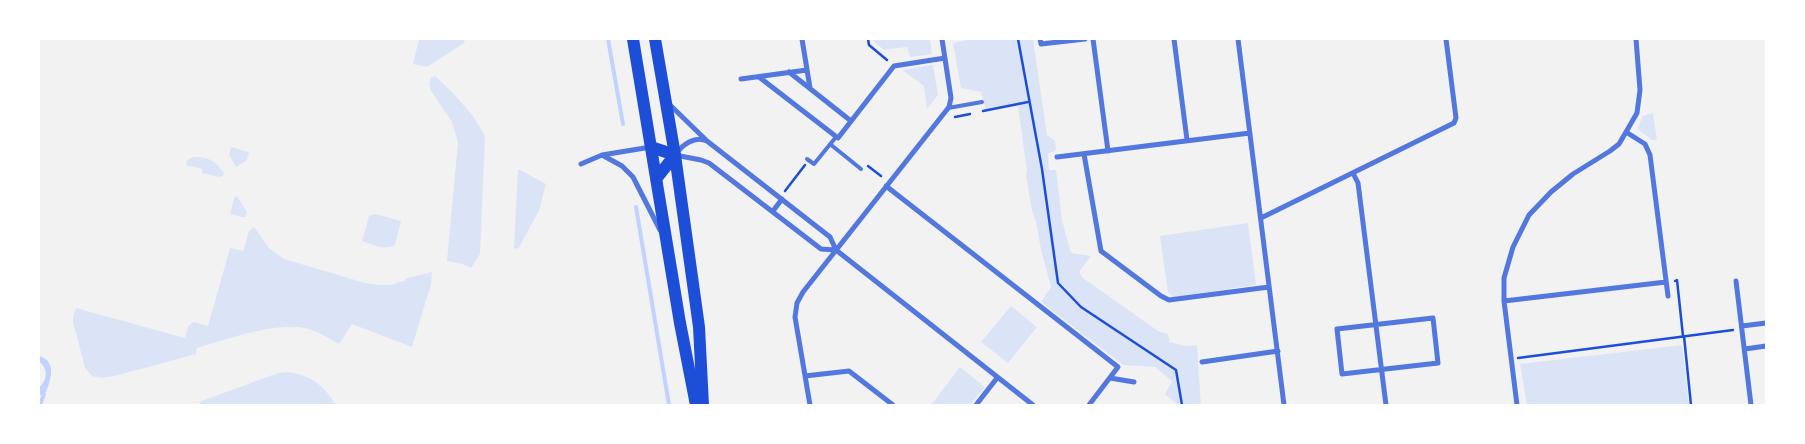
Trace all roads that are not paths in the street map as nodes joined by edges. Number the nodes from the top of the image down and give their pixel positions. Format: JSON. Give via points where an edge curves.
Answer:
{"nodes":[{"id":1,"x":633,"y":39,"type":"edge"},
{"id":2,"x":655,"y":39,"type":"edge"},
{"id":3,"x":802,"y":39,"type":"edge"},
{"id":4,"x":942,"y":39,"type":"edge"},
{"id":5,"x":1085,"y":39,"type":"edge"},
{"id":6,"x":1093,"y":39,"type":"edge"},
{"id":7,"x":1174,"y":39,"type":"edge"},
{"id":8,"x":1238,"y":39,"type":"edge"},
{"id":9,"x":1446,"y":39,"type":"edge"},
{"id":10,"x":1636,"y":39,"type":"edge"},
{"id":11,"x":1041,"y":41,"type":"edge"},
{"id":12,"x":945,"y":58,"type":"junction"},
{"id":13,"x":807,"y":70,"type":"junction"},
{"id":14,"x":790,"y":72,"type":"junction"},
{"id":15,"x":759,"y":77,"type":"junction"},
{"id":16,"x":741,"y":80,"type":"dead end"},
{"id":17,"x":810,"y":88,"type":"junction"},
{"id":18,"x":666,"y":100,"type":"junction"},
{"id":19,"x":982,"y":102,"type":"dead end"},
{"id":20,"x":948,"y":108,"type":"junction"},
{"id":21,"x":852,"y":121,"type":"junction"},
{"id":22,"x":1626,"y":132,"type":"junction"},
{"id":23,"x":1250,"y":133,"type":"junction"},
{"id":24,"x":836,"y":137,"type":"junction"},
{"id":25,"x":1187,"y":140,"type":"junction"},
{"id":26,"x":707,"y":141,"type":"junction"},
{"id":27,"x":830,"y":144,"type":"junction"},
{"id":28,"x":651,"y":147,"type":"junction"},
{"id":29,"x":1108,"y":151,"type":"junction"},
{"id":30,"x":1084,"y":154,"type":"junction"},
{"id":31,"x":602,"y":155,"type":"junction"},
{"id":32,"x":675,"y":155,"type":"junction"},
{"id":33,"x":1057,"y":157,"type":"dead end"},
{"id":34,"x":808,"y":160,"type":"road end"},
{"id":35,"x":581,"y":164,"type":"dead end"},
{"id":36,"x":861,"y":169,"type":"dead end"},
{"id":37,"x":1353,"y":173,"type":"junction"},
{"id":38,"x":656,"y":179,"type":"junction"},
{"id":39,"x":886,"y":186,"type":"junction"},
{"id":40,"x":781,"y":198,"type":"junction"},
{"id":41,"x":773,"y":211,"type":"junction"},
{"id":42,"x":1261,"y":218,"type":"junction"},
{"id":43,"x":666,"y":244,"type":"junction"},
{"id":44,"x":836,"y":250,"type":"junction"},
{"id":45,"x":1736,"y":281,"type":"dead end"},
{"id":46,"x":1666,"y":282,"type":"junction"},
{"id":47,"x":1270,"y":286,"type":"junction"},
{"id":48,"x":1668,"y":296,"type":"dead end"},
{"id":49,"x":1504,"y":301,"type":"junction"},
{"id":50,"x":1766,"y":323,"type":"edge"},
{"id":51,"x":1376,"y":324,"type":"junction"},
{"id":52,"x":1742,"y":328,"type":"junction"},
{"id":53,"x":1766,"y":346,"type":"edge"},
{"id":54,"x":1744,"y":349,"type":"junction"},
{"id":55,"x":1278,"y":351,"type":"junction"},
{"id":56,"x":1202,"y":362,"type":"dead end"},
{"id":57,"x":1382,"y":369,"type":"junction"},
{"id":58,"x":805,"y":376,"type":"junction"},
{"id":59,"x":997,"y":378,"type":"junction"},
{"id":60,"x":1110,"y":378,"type":"junction"},
{"id":61,"x":1134,"y":382,"type":"dead end"},
{"id":62,"x":696,"y":405,"type":"edge"},
{"id":63,"x":703,"y":405,"type":"edge"},
{"id":64,"x":810,"y":405,"type":"edge"},
{"id":65,"x":893,"y":405,"type":"edge"},
{"id":66,"x":976,"y":405,"type":"edge"},
{"id":67,"x":1032,"y":405,"type":"edge"},
{"id":68,"x":1089,"y":405,"type":"edge"},
{"id":69,"x":1284,"y":405,"type":"edge"},
{"id":70,"x":1386,"y":405,"type":"edge"},
{"id":71,"x":1517,"y":405,"type":"edge"},
{"id":72,"x":1751,"y":405,"type":"edge"}],
"edges":[{"from":1,"to":28,"type":"highway"},
{"from":2,"to":18,"type":"highway"},
{"from":3,"to":13,"type":"street"},
{"from":4,"to":12,"type":"street"},
{"from":5,"to":11,"type":"street"},
{"from":6,"to":29,"type":"street"},
{"from":7,"to":25,"type":"street"},
{"from":8,"to":23,"type":"street"},
{"from":9,"to":37,"type":"street","via":[[1456,121]]},
{"from":10,"to":22,"type":"street","via":[[1640,90],[1637,113]]},
{"from":12,"to":20,"type":"street","via":[[951,100]]},
{"from":12,"to":21,"type":"street","via":[[894,66]]},
{"from":13,"to":14,"type":"street"},
{"from":13,"to":17,"type":"street"},
{"from":14,"to":15,"type":"street"},
{"from":14,"to":17,"type":"street"},
{"from":15,"to":16,"type":"street"},
{"from":15,"to":24,"type":"street"},
{"from":17,"to":21,"type":"street"},
{"from":18,"to":26,"type":"street"},
{"from":18,"to":32,"type":"highway"},
{"from":19,"to":20,"type":"lane"},
{"from":20,"to":39,"type":"street"},
{"from":21,"to":24,"type":"street"},
{"from":22,"to":46,"type":"street","via":[[1644,143],[1649,152]]},
{"from":22,"to":49,"type":"street","via":[[1615,148],[1573,174],[1529,215],[1510,255],[1504,278]]},
{"from":23,"to":25,"type":"street"},
{"from":23,"to":42,"type":"street"},
{"from":24,"to":27,"type":"lane"},
{"from":25,"to":29,"type":"street"},
{"from":26,"to":32,"type":"street","via":[[693,140]]},
{"from":26,"to":40,"type":"street"},
{"from":27,"to":34,"type":"lane","via":[[814,164]]},
{"from":27,"to":36,"type":"lane"},
{"from":28,"to":31,"type":"street"},
{"from":28,"to":32,"type":"highway"},
{"from":28,"to":38,"type":"highway"},
{"from":29,"to":30,"type":"street"},
{"from":30,"to":33,"type":"street"},
{"from":30,"to":47,"type":"street","via":[[1101,251],[1161,296],[1169,300]]},
{"from":31,"to":35,"type":"street"},
{"from":31,"to":43,"type":"street","via":[[622,166],[633,177]]},
{"from":32,"to":38,"type":"highway"},
{"from":32,"to":41,"type":"street","via":[[708,162]]},
{"from":32,"to":63,"type":"highway","via":[[699,327]]},
{"from":37,"to":42,"type":"street"},
{"from":37,"to":51,"type":"street","via":[[1358,184]]},
{"from":38,"to":43,"type":"highway"},
{"from":39,"to":44,"type":"street"},
{"from":39,"to":60,"type":"street","via":[[1118,367]]},
{"from":40,"to":41,"type":"street"},
{"from":40,"to":44,"type":"street","via":[[830,237]]},
{"from":41,"to":44,"type":"street","via":[[820,248]]},
{"from":42,"to":47,"type":"street"},
{"from":43,"to":62,"type":"highway"},
{"from":44,"to":58,"type":"street","via":[[801,294],[795,308]]},
{"from":44,"to":59,"type":"street"},
{"from":45,"to":52,"type":"street"},
{"from":46,"to":48,"type":"street"},
{"from":46,"to":49,"type":"street"},
{"from":47,"to":55,"type":"street"},
{"from":49,"to":71,"type":"street"},
{"from":50,"to":52,"type":"street"},
{"from":51,"to":57,"type":"street"},
{"from":51,"to":57,"type":"street","via":[[1337,329],[1342,374]]},
{"from":51,"to":57,"type":"street","via":[[1433,318],[1438,362]]},
{"from":52,"to":54,"type":"street"},
{"from":53,"to":54,"type":"street"},
{"from":54,"to":72,"type":"street"},
{"from":55,"to":56,"type":"street"},
{"from":55,"to":69,"type":"street"},
{"from":57,"to":70,"type":"street"},
{"from":58,"to":64,"type":"street"},
{"from":58,"to":65,"type":"street","via":[[849,371]]},
{"from":59,"to":66,"type":"street"},
{"from":59,"to":67,"type":"street"},
{"from":60,"to":61,"type":"street"},
{"from":60,"to":68,"type":"street"}]}
